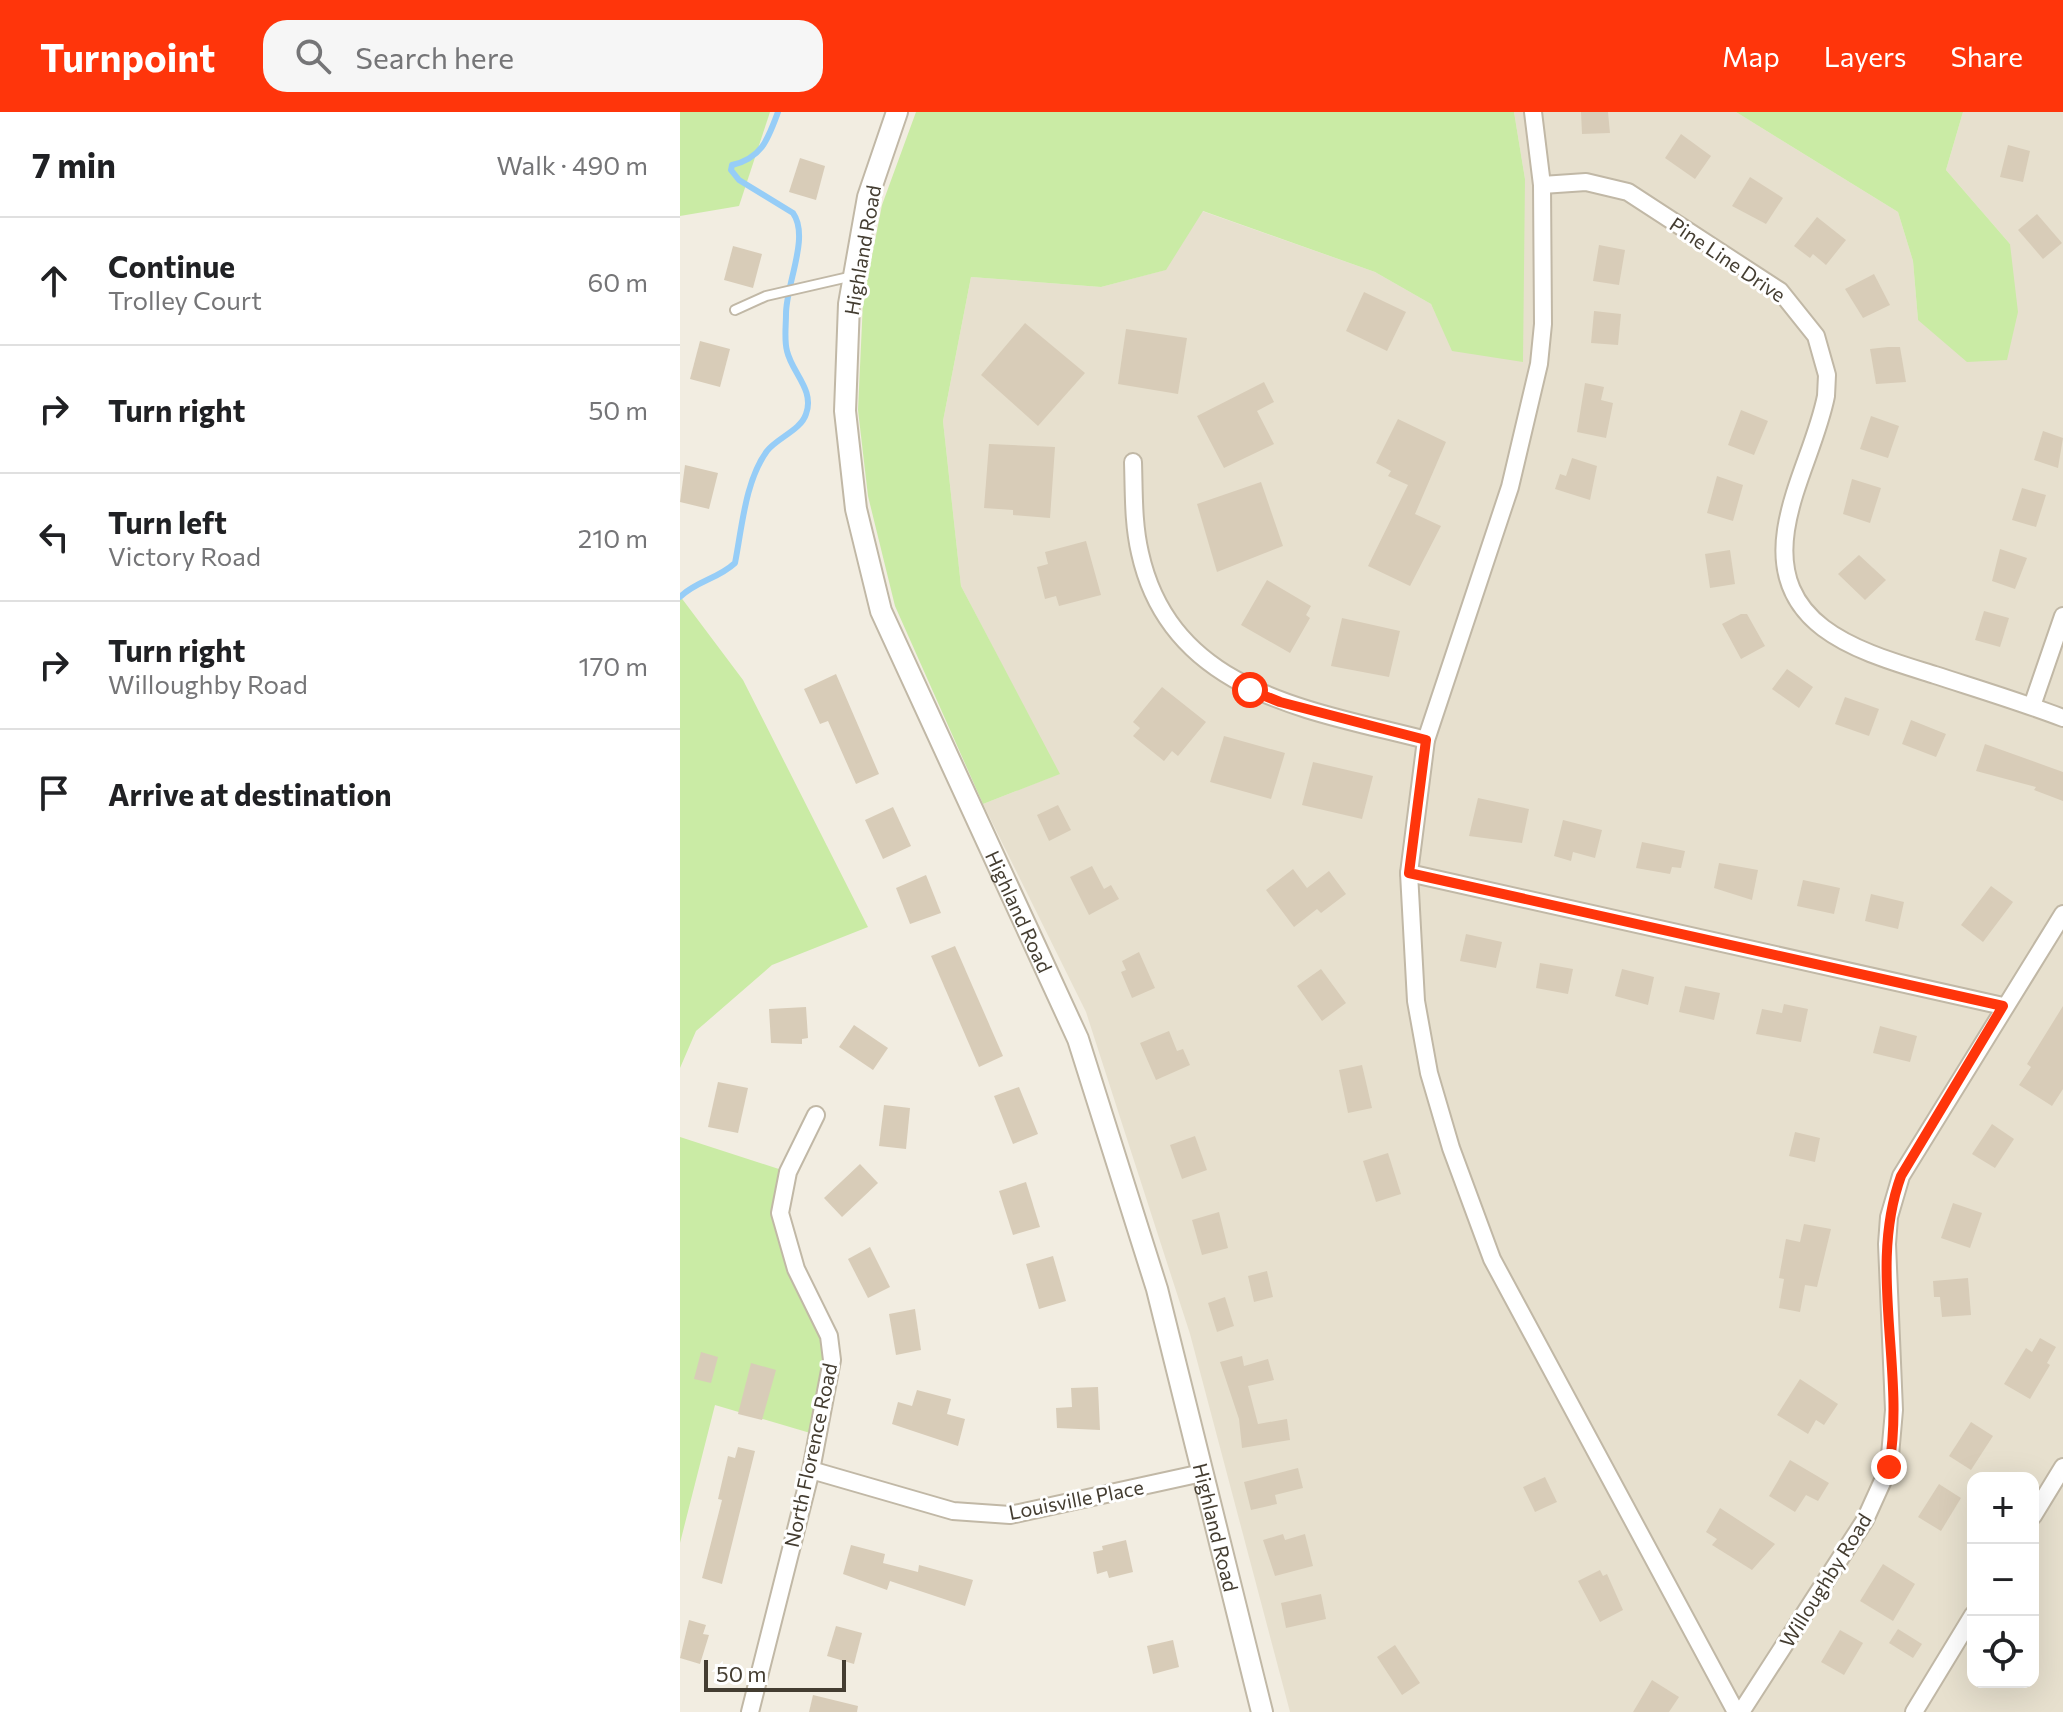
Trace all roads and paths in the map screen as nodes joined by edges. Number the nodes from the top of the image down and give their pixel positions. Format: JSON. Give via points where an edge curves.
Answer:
{"nodes":[{"id":1,"x":897,"y":112,"type":"edge"},
{"id":2,"x":1533,"y":112,"type":"edge"},
{"id":3,"x":1542,"y":185,"type":"junction"},
{"id":4,"x":854,"y":276,"type":"junction"},
{"id":5,"x":735,"y":310,"type":"dead end"},
{"id":6,"x":1133,"y":462,"type":"dead end"},
{"id":7,"x":2063,"y":616,"type":"edge"},
{"id":8,"x":2032,"y":706,"type":"junction"},
{"id":9,"x":2063,"y":718,"type":"edge"},
{"id":10,"x":1426,"y":740,"type":"junction"},
{"id":11,"x":1409,"y":873,"type":"junction"},
{"id":12,"x":2063,"y":914,"type":"edge"},
{"id":13,"x":2003,"y":1006,"type":"junction"},
{"id":14,"x":816,"y":1115,"type":"dead end"},
{"id":15,"x":2063,"y":1467,"type":"edge"},
{"id":16,"x":811,"y":1470,"type":"junction"},
{"id":17,"x":1202,"y":1473,"type":"junction"},
{"id":18,"x":2039,"y":1506,"type":"edge"},
{"id":19,"x":1972,"y":1616,"type":"edge"},
{"id":20,"x":750,"y":1712,"type":"edge"},
{"id":21,"x":1262,"y":1712,"type":"edge"},
{"id":22,"x":1738,"y":1712,"type":"edge"},
{"id":23,"x":1914,"y":1712,"type":"edge"}],
"edges":[{"from":1,"to":4,"type":"street","name":"Highland Road","via":[[868,197]]},
{"from":2,"to":3,"type":"street"},
{"from":3,"to":8,"type":"street","name":"Pine Line Drive","via":[[1586,182],[1628,192],[1795,306],[1816,336],[1827,375],[1821,420],[1786,532],[1787,569],[1798,601],[1818,625],[1850,645]]},
{"from":3,"to":10,"type":"street","via":[[1543,324],[1533,394],[1510,487]]},
{"from":4,"to":5,"type":"lane","via":[[778,293]]},
{"from":4,"to":17,"type":"street","name":"Highland Road","via":[[846,420],[856,509],[881,611],[1078,1039],[1157,1289]]},
{"from":6,"to":10,"type":"street","via":[[1134,517],[1151,589],[1194,650],[1230,678],[1280,702]]},
{"from":7,"to":8,"type":"street"},
{"from":8,"to":9,"type":"street","name":"Pine Line Drive"},
{"from":10,"to":11,"type":"street"},
{"from":11,"to":13,"type":"street"},
{"from":11,"to":22,"type":"street","via":[[1416,1001],[1429,1073],[1469,1204],[1492,1259]]},
{"from":12,"to":13,"type":"street","name":"Willoughby Road"},
{"from":13,"to":22,"type":"street","name":"Willoughby Road","via":[[1907,1164],[1894,1195],[1887,1259],[1893,1443],[1880,1490]]},
{"from":14,"to":16,"type":"street","name":"North Florence Road","via":[[788,1172],[780,1213],[796,1269],[829,1336],[832,1360]]},
{"from":15,"to":18,"type":"street"},
{"from":16,"to":17,"type":"street","name":"Louisville Place","via":[[953,1511],[1010,1515]]},
{"from":16,"to":20,"type":"street","name":"North Florence Road"},
{"from":17,"to":21,"type":"street","name":"Highland Road"},
{"from":19,"to":23,"type":"street"}]}
